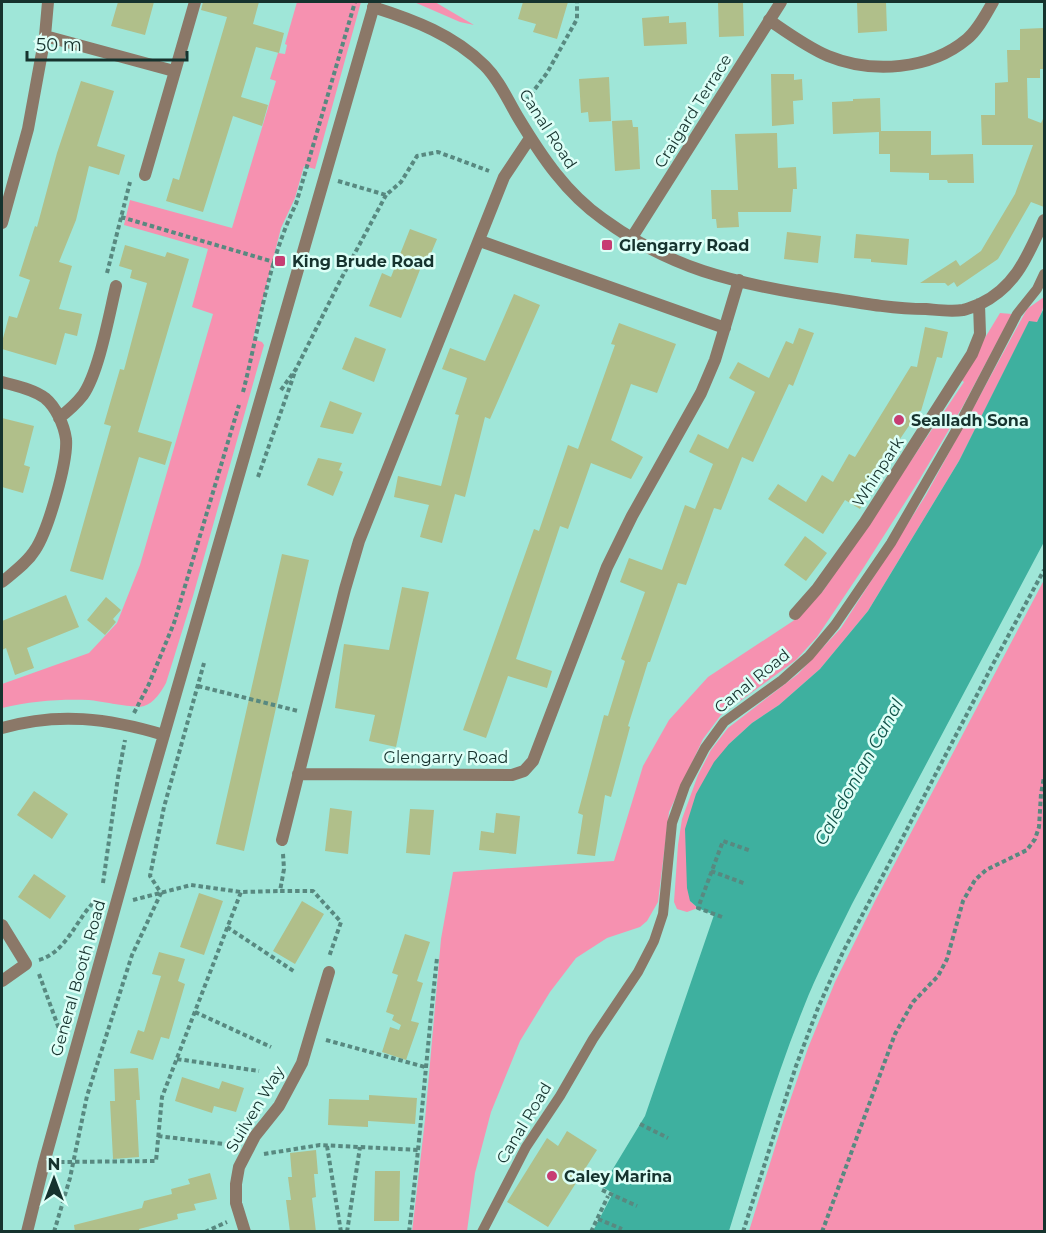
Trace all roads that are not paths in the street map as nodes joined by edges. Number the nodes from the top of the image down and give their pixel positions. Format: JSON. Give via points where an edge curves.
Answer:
{"nodes":[{"id":1,"x":48,"y":2,"type":"edge"},
{"id":2,"x":195,"y":2,"type":"edge"},
{"id":3,"x":781,"y":2,"type":"edge"},
{"id":4,"x":993,"y":2,"type":"edge"},
{"id":5,"x":374,"y":4,"type":"edge"},
{"id":6,"x":770,"y":20,"type":"junction"},
{"id":7,"x":45,"y":36,"type":"junction"},
{"id":8,"x":174,"y":71,"type":"junction"},
{"id":9,"x":530,"y":138,"type":"junction"},
{"id":10,"x":145,"y":176,"type":"road end"},
{"id":11,"x":1044,"y":220,"type":"edge"},
{"id":12,"x":2,"y":223,"type":"edge"},
{"id":13,"x":632,"y":238,"type":"junction"},
{"id":14,"x":480,"y":241,"type":"junction"},
{"id":15,"x":1044,"y":274,"type":"edge"},
{"id":16,"x":739,"y":280,"type":"junction"},
{"id":17,"x":116,"y":286,"type":"road end"},
{"id":18,"x":979,"y":304,"type":"junction"},
{"id":19,"x":725,"y":328,"type":"junction"},
{"id":20,"x":2,"y":382,"type":"edge"},
{"id":21,"x":59,"y":418,"type":"junction"},
{"id":22,"x":2,"y":582,"type":"edge"},
{"id":23,"x":795,"y":614,"type":"dead end"},
{"id":24,"x":2,"y":728,"type":"edge"},
{"id":25,"x":164,"y":735,"type":"junction"},
{"id":26,"x":298,"y":774,"type":"junction"},
{"id":27,"x":282,"y":840,"type":"road end"},
{"id":28,"x":2,"y":925,"type":"edge"},
{"id":29,"x":329,"y":972,"type":"road end"},
{"id":30,"x":2,"y":981,"type":"edge"},
{"id":31,"x":27,"y":1232,"type":"edge"},
{"id":32,"x":244,"y":1232,"type":"edge"},
{"id":33,"x":482,"y":1232,"type":"edge"}],
"edges":[{"from":1,"to":7,"type":"street"},
{"from":2,"to":8,"type":"street"},
{"from":3,"to":6,"type":"street","name":"Craigard Terrace"},
{"from":4,"to":6,"type":"street","via":[[969,38],[944,54],[912,64],[879,68],[828,56]]},
{"from":5,"to":9,"type":"street","name":"Canal Road","via":[[438,32],[486,66],[502,86]]},
{"from":5,"to":25,"type":"street"},
{"from":6,"to":13,"type":"street","name":"Craigard Terrace"},
{"from":7,"to":8,"type":"street"},
{"from":7,"to":12,"type":"street","via":[[28,129]]},
{"from":8,"to":10,"type":"street"},
{"from":9,"to":13,"type":"street","name":"Canal Road","via":[[574,195]]},
{"from":9,"to":14,"type":"street","via":[[504,177]]},
{"from":11,"to":18,"type":"street","name":"Canal Road","via":[[1017,273],[1002,292]]},
{"from":13,"to":16,"type":"street","name":"Canal Road","via":[[671,259]]},
{"from":14,"to":19,"type":"street"},
{"from":14,"to":26,"type":"street","via":[[359,541]]},
{"from":15,"to":33,"type":"lane","name":"Canal Road","via":[[1037,290],[1017,314],[891,543],[835,625],[782,680],[724,723],[705,748],[685,786],[672,823],[663,914],[654,941],[526,1147]]},
{"from":16,"to":18,"type":"street","name":"Canal Road","via":[[786,292],[899,309],[963,310]]},
{"from":16,"to":19,"type":"street","name":"Glengarry Road"},
{"from":17,"to":21,"type":"street","via":[[93,377],[83,395]]},
{"from":18,"to":23,"type":"street","name":"Whinpark","via":[[980,334],[972,354],[865,522]]},
{"from":19,"to":26,"type":"street","name":"Glengarry Road","via":[[701,393],[607,567],[540,746],[524,771],[512,775]]},
{"from":20,"to":21,"type":"street","via":[[46,399]]},
{"from":21,"to":22,"type":"street","via":[[66,453],[44,532],[20,568]]},
{"from":24,"to":25,"type":"street","via":[[54,717],[130,725]]},
{"from":25,"to":31,"type":"street","name":"General Booth Road"},
{"from":26,"to":27,"type":"street"},
{"from":28,"to":30,"type":"street","via":[[30,963]]},
{"from":29,"to":32,"type":"street","name":"Suilven Way","via":[[302,1063],[239,1167],[236,1203]]}]}
